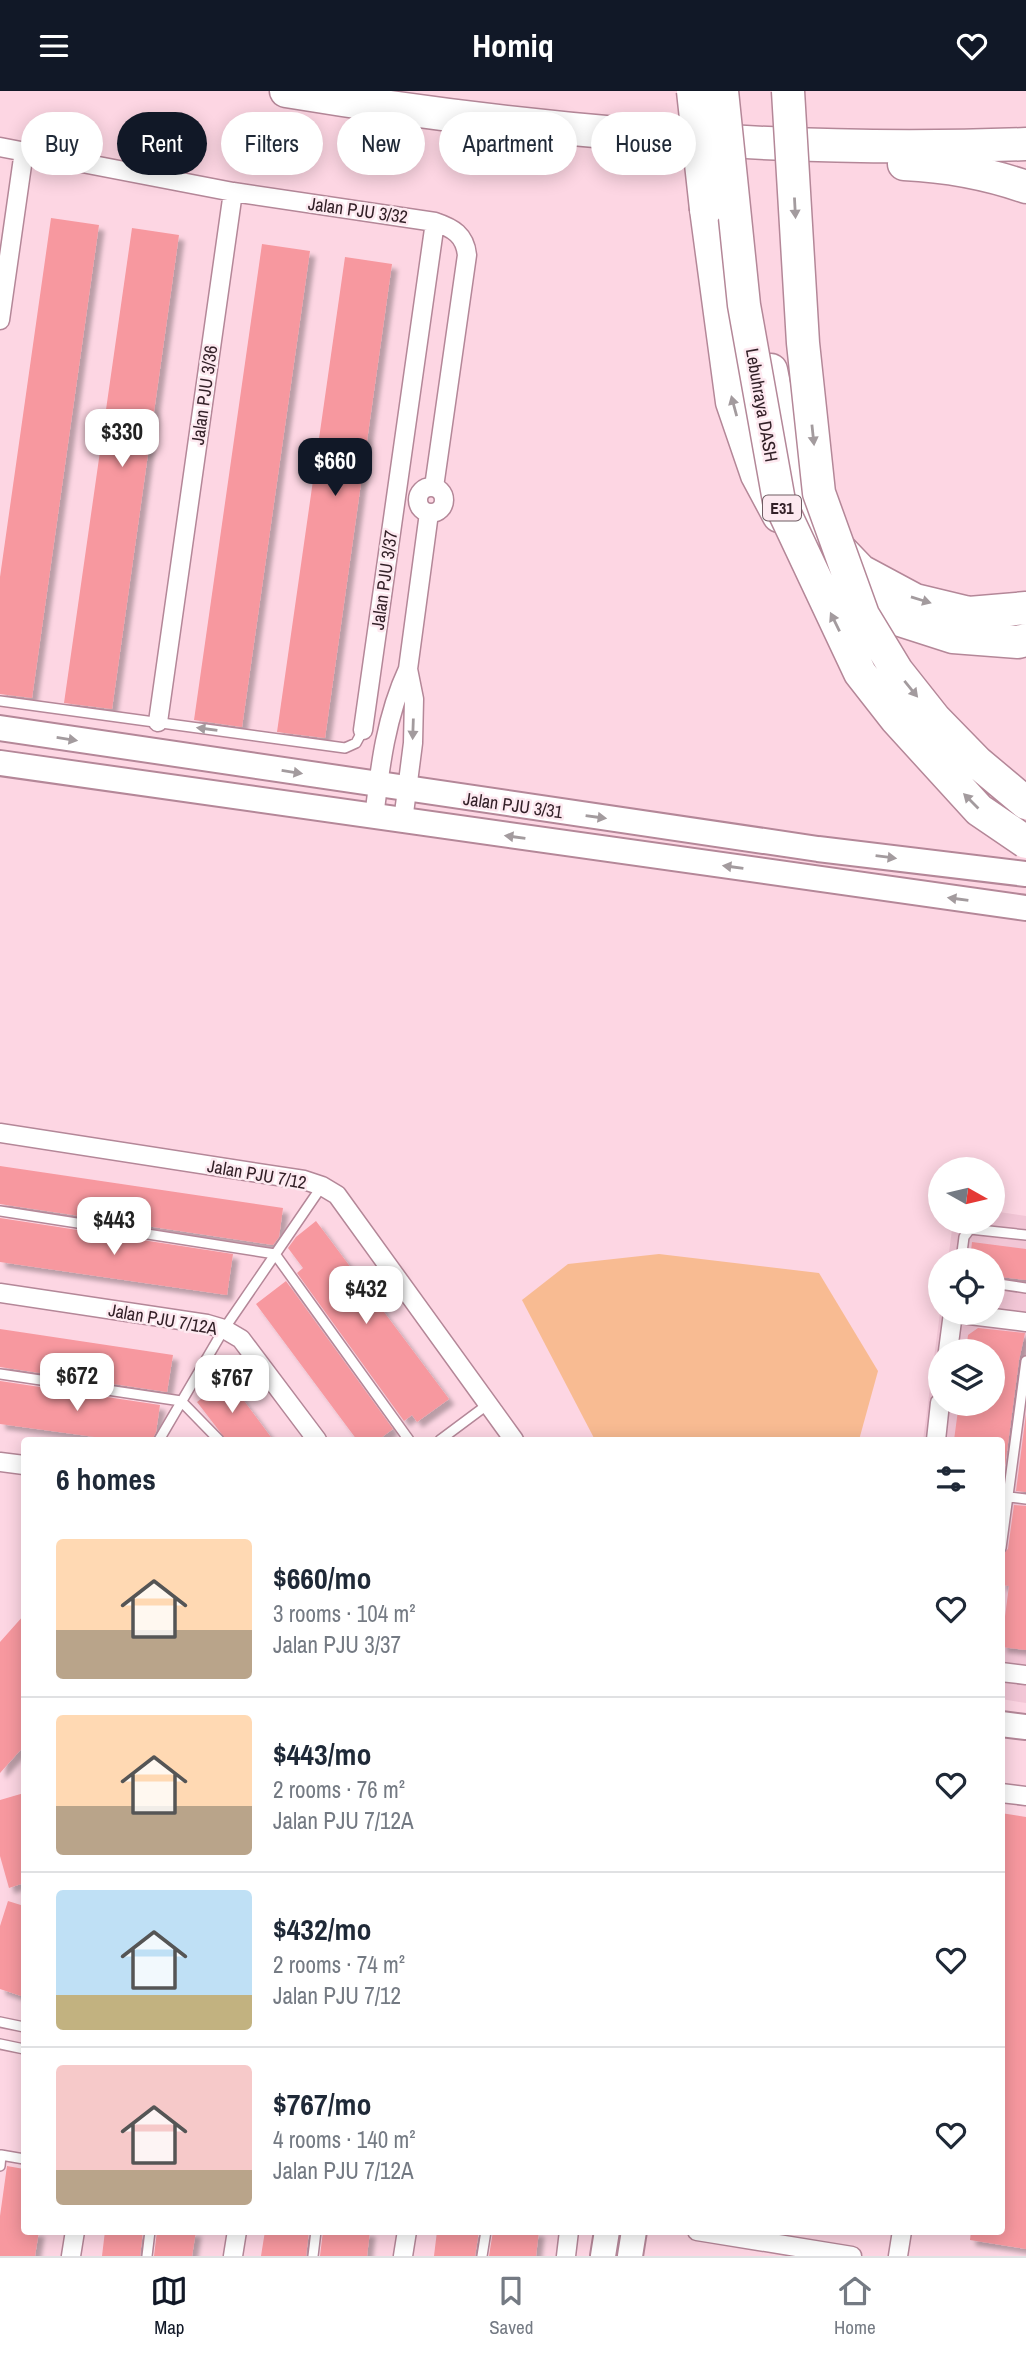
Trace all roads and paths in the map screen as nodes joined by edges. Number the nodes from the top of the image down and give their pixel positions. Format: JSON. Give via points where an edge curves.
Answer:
{"nodes":[{"id":1,"x":286,"y":91,"type":"edge"},
{"id":2,"x":693,"y":91,"type":"edge"},
{"id":3,"x":722,"y":91,"type":"edge"},
{"id":4,"x":736,"y":91,"type":"edge"},
{"id":5,"x":788,"y":91,"type":"edge"},
{"id":6,"x":1026,"y":143,"type":"edge"},
{"id":7,"x":777,"y":144,"type":"junction"},
{"id":8,"x":0,"y":146,"type":"edge"},
{"id":9,"x":21,"y":150,"type":"edge"},
{"id":10,"x":103,"y":166,"type":"edge"},
{"id":11,"x":21,"y":172,"type":"edge"},
{"id":12,"x":1026,"y":187,"type":"edge"},
{"id":13,"x":233,"y":192,"type":"junction"},
{"id":14,"x":435,"y":222,"type":"junction"},
{"id":15,"x":0,"y":320,"type":"edge"},
{"id":16,"x":1026,"y":608,"type":"edge"},
{"id":17,"x":1026,"y":641,"type":"edge"},
{"id":18,"x":408,"y":669,"type":"junction"},
{"id":19,"x":0,"y":701,"type":"edge"},
{"id":20,"x":158,"y":722,"type":"junction"},
{"id":21,"x":0,"y":728,"type":"edge"},
{"id":22,"x":363,"y":730,"type":"joint"},
{"id":23,"x":0,"y":764,"type":"edge"},
{"id":24,"x":377,"y":785,"type":"junction"},
{"id":25,"x":408,"y":790,"type":"junction"},
{"id":26,"x":1026,"y":803,"type":"edge"},
{"id":27,"x":374,"y":818,"type":"junction"},
{"id":28,"x":403,"y":821,"type":"junction"},
{"id":29,"x":1026,"y":842,"type":"edge"},
{"id":30,"x":1026,"y":874,"type":"edge"},
{"id":31,"x":1026,"y":908,"type":"edge"},
{"id":32,"x":0,"y":1133,"type":"edge"},
{"id":33,"x":322,"y":1186,"type":"junction"},
{"id":34,"x":0,"y":1210,"type":"edge"},
{"id":35,"x":1026,"y":1235,"type":"edge"},
{"id":36,"x":963,"y":1248,"type":"edge"},
{"id":37,"x":275,"y":1254,"type":"junction"},
{"id":38,"x":1005,"y":1285,"type":"edge"},
{"id":39,"x":1026,"y":1288,"type":"edge"},
{"id":40,"x":0,"y":1293,"type":"edge"},
{"id":41,"x":1026,"y":1322,"type":"edge"},
{"id":42,"x":224,"y":1329,"type":"junction"},
{"id":43,"x":950,"y":1339,"type":"edge"},
{"id":44,"x":1026,"y":1361,"type":"edge"},
{"id":45,"x":0,"y":1374,"type":"edge"},
{"id":46,"x":181,"y":1401,"type":"junction"},
{"id":47,"x":487,"y":1405,"type":"junction"},
{"id":48,"x":939,"y":1416,"type":"edge"},
{"id":49,"x":161,"y":1437,"type":"edge"},
{"id":50,"x":216,"y":1437,"type":"edge"},
{"id":51,"x":315,"y":1437,"type":"edge"},
{"id":52,"x":407,"y":1437,"type":"edge"},
{"id":53,"x":444,"y":1437,"type":"edge"},
{"id":54,"x":512,"y":1437,"type":"edge"},
{"id":55,"x":936,"y":1437,"type":"edge"},
{"id":56,"x":0,"y":1462,"type":"edge"},
{"id":57,"x":21,"y":1465,"type":"edge"},
{"id":58,"x":1005,"y":1491,"type":"edge"},
{"id":59,"x":1005,"y":1497,"type":"edge"},
{"id":60,"x":1026,"y":1499,"type":"edge"},
{"id":61,"x":1005,"y":1672,"type":"edge"},
{"id":62,"x":1026,"y":1675,"type":"edge"},
{"id":63,"x":1005,"y":1724,"type":"edge"},
{"id":64,"x":1026,"y":1727,"type":"edge"},
{"id":65,"x":1005,"y":1793,"type":"edge"},
{"id":66,"x":1026,"y":1796,"type":"edge"},
{"id":67,"x":0,"y":2022,"type":"edge"},
{"id":68,"x":21,"y":2026,"type":"edge"},
{"id":69,"x":0,"y":2044,"type":"edge"},
{"id":70,"x":21,"y":2048,"type":"edge"},
{"id":71,"x":0,"y":2159,"type":"edge"},
{"id":72,"x":21,"y":2159,"type":"edge"},
{"id":73,"x":74,"y":2235,"type":"edge"},
{"id":74,"x":150,"y":2235,"type":"edge"},
{"id":75,"x":236,"y":2235,"type":"edge"},
{"id":76,"x":316,"y":2235,"type":"edge"},
{"id":77,"x":406,"y":2235,"type":"edge"},
{"id":78,"x":485,"y":2235,"type":"edge"},
{"id":79,"x":569,"y":2235,"type":"edge"},
{"id":80,"x":606,"y":2235,"type":"edge"},
{"id":81,"x":633,"y":2235,"type":"edge"},
{"id":82,"x":722,"y":2235,"type":"edge"},
{"id":83,"x":901,"y":2235,"type":"edge"},
{"id":84,"x":71,"y":2256,"type":"edge"},
{"id":85,"x":147,"y":2256,"type":"edge"},
{"id":86,"x":233,"y":2256,"type":"edge"},
{"id":87,"x":313,"y":2256,"type":"edge"},
{"id":88,"x":403,"y":2256,"type":"edge"},
{"id":89,"x":482,"y":2256,"type":"edge"},
{"id":90,"x":566,"y":2256,"type":"edge"},
{"id":91,"x":603,"y":2256,"type":"edge"},
{"id":92,"x":630,"y":2256,"type":"edge"},
{"id":93,"x":852,"y":2256,"type":"edge"},
{"id":94,"x":898,"y":2256,"type":"edge"}],
"edges":[{"from":1,"to":7,"type":"highway","via":[[467,118]]},
{"from":17,"to":2,"type":"highway","one_way":true,"bridge":true,"via":[[953,637],[897,619],[838,585],[789,535],[757,475],[732,401]]},
{"from":29,"to":3,"type":"highway","name":"Lebuhraya DASH","number":"E31","one_way":true,"bridge":true,"via":[[979,810],[860,673],[779,502],[744,305]]},
{"from":4,"to":16,"type":"highway","one_way":true,"via":[[761,316],[793,478],[813,521],[861,571],[915,600],[969,613]]},
{"from":5,"to":26,"type":"highway","number":"E31","one_way":true,"bridge":true,"via":[[803,343],[819,493],[863,615],[897,671],[977,762]]},
{"from":6,"to":7,"type":"highway"},
{"from":7,"to":12,"type":"highway","via":[[823,162],[938,166]]},
{"from":8,"to":9,"type":"street","name":"Jalan PJU 3/32"},
{"from":10,"to":13,"type":"street","name":"Jalan PJU 3/32"},
{"from":11,"to":15,"type":"street"},
{"from":13,"to":14,"type":"street","name":"Jalan PJU 3/32"},
{"from":13,"to":20,"type":"street","name":"Jalan PJU 3/36"},
{"from":14,"to":18,"type":"street","name":"Jalan PJU 3/32","via":[[460,235],[467,255],[434,487],[441,492],[444,505],[429,513]]},
{"from":14,"to":22,"type":"street","name":"Jalan PJU 3/37"},
{"from":18,"to":24,"type":"street","via":[[388,722]]},
{"from":18,"to":25,"type":"street","one_way":true,"via":[[414,699]]},
{"from":19,"to":20,"type":"lane"},
{"from":22,"to":20,"type":"lane","one_way":true,"via":[[356,743],[345,748]]},
{"from":21,"to":24,"type":"street","name":"Jalan PJU 3/31","one_way":true},
{"from":23,"to":27,"type":"street","name":"Jalan PJU 3/31"},
{"from":24,"to":25,"type":"street","name":"Jalan PJU 3/31"},
{"from":24,"to":27,"type":"street"},
{"from":25,"to":28,"type":"street"},
{"from":25,"to":30,"type":"street","name":"Jalan PJU 3/31","one_way":true},
{"from":27,"to":28,"type":"street","name":"Jalan PJU 3/31"},
{"from":31,"to":28,"type":"street","name":"Jalan PJU 3/31","one_way":true},
{"from":32,"to":33,"type":"street","name":"Jalan PJU 7/12"},
{"from":33,"to":37,"type":"lane"},
{"from":33,"to":47,"type":"street","name":"Jalan PJU 7/12","via":[[337,1195]]},
{"from":34,"to":37,"type":"lane"},
{"from":35,"to":36,"type":"lane","via":[[970,1229]]},
{"from":37,"to":42,"type":"lane"},
{"from":37,"to":52,"type":"lane"},
{"from":38,"to":39,"type":"lane"},
{"from":40,"to":42,"type":"street","name":"Jalan PJU 7/12A"},
{"from":41,"to":43,"type":"street","via":[[953,1313]]},
{"from":42,"to":46,"type":"lane"},
{"from":42,"to":51,"type":"street","name":"Jalan PJU 7/12A","via":[[241,1339]]},
{"from":44,"to":58,"type":"lane"},
{"from":45,"to":46,"type":"lane"},
{"from":46,"to":49,"type":"lane"},
{"from":46,"to":50,"type":"lane"},
{"from":47,"to":53,"type":"lane"},
{"from":47,"to":54,"type":"street","name":"Jalan PJU 7/12"},
{"from":48,"to":55,"type":"street"},
{"from":56,"to":57,"type":"street"},
{"from":59,"to":60,"type":"lane"},
{"from":61,"to":62,"type":"street"},
{"from":63,"to":64,"type":"street"},
{"from":65,"to":66,"type":"street"},
{"from":67,"to":68,"type":"lane"},
{"from":69,"to":70,"type":"lane"},
{"from":71,"to":72,"type":"lane"},
{"from":73,"to":84,"type":"street"},
{"from":74,"to":85,"type":"lane"},
{"from":75,"to":86,"type":"street"},
{"from":76,"to":87,"type":"lane"},
{"from":77,"to":88,"type":"street"},
{"from":78,"to":89,"type":"lane"},
{"from":79,"to":90,"type":"street"},
{"from":80,"to":91,"type":"street"},
{"from":81,"to":92,"type":"street"},
{"from":82,"to":93,"type":"street"},
{"from":83,"to":94,"type":"street"}]}
